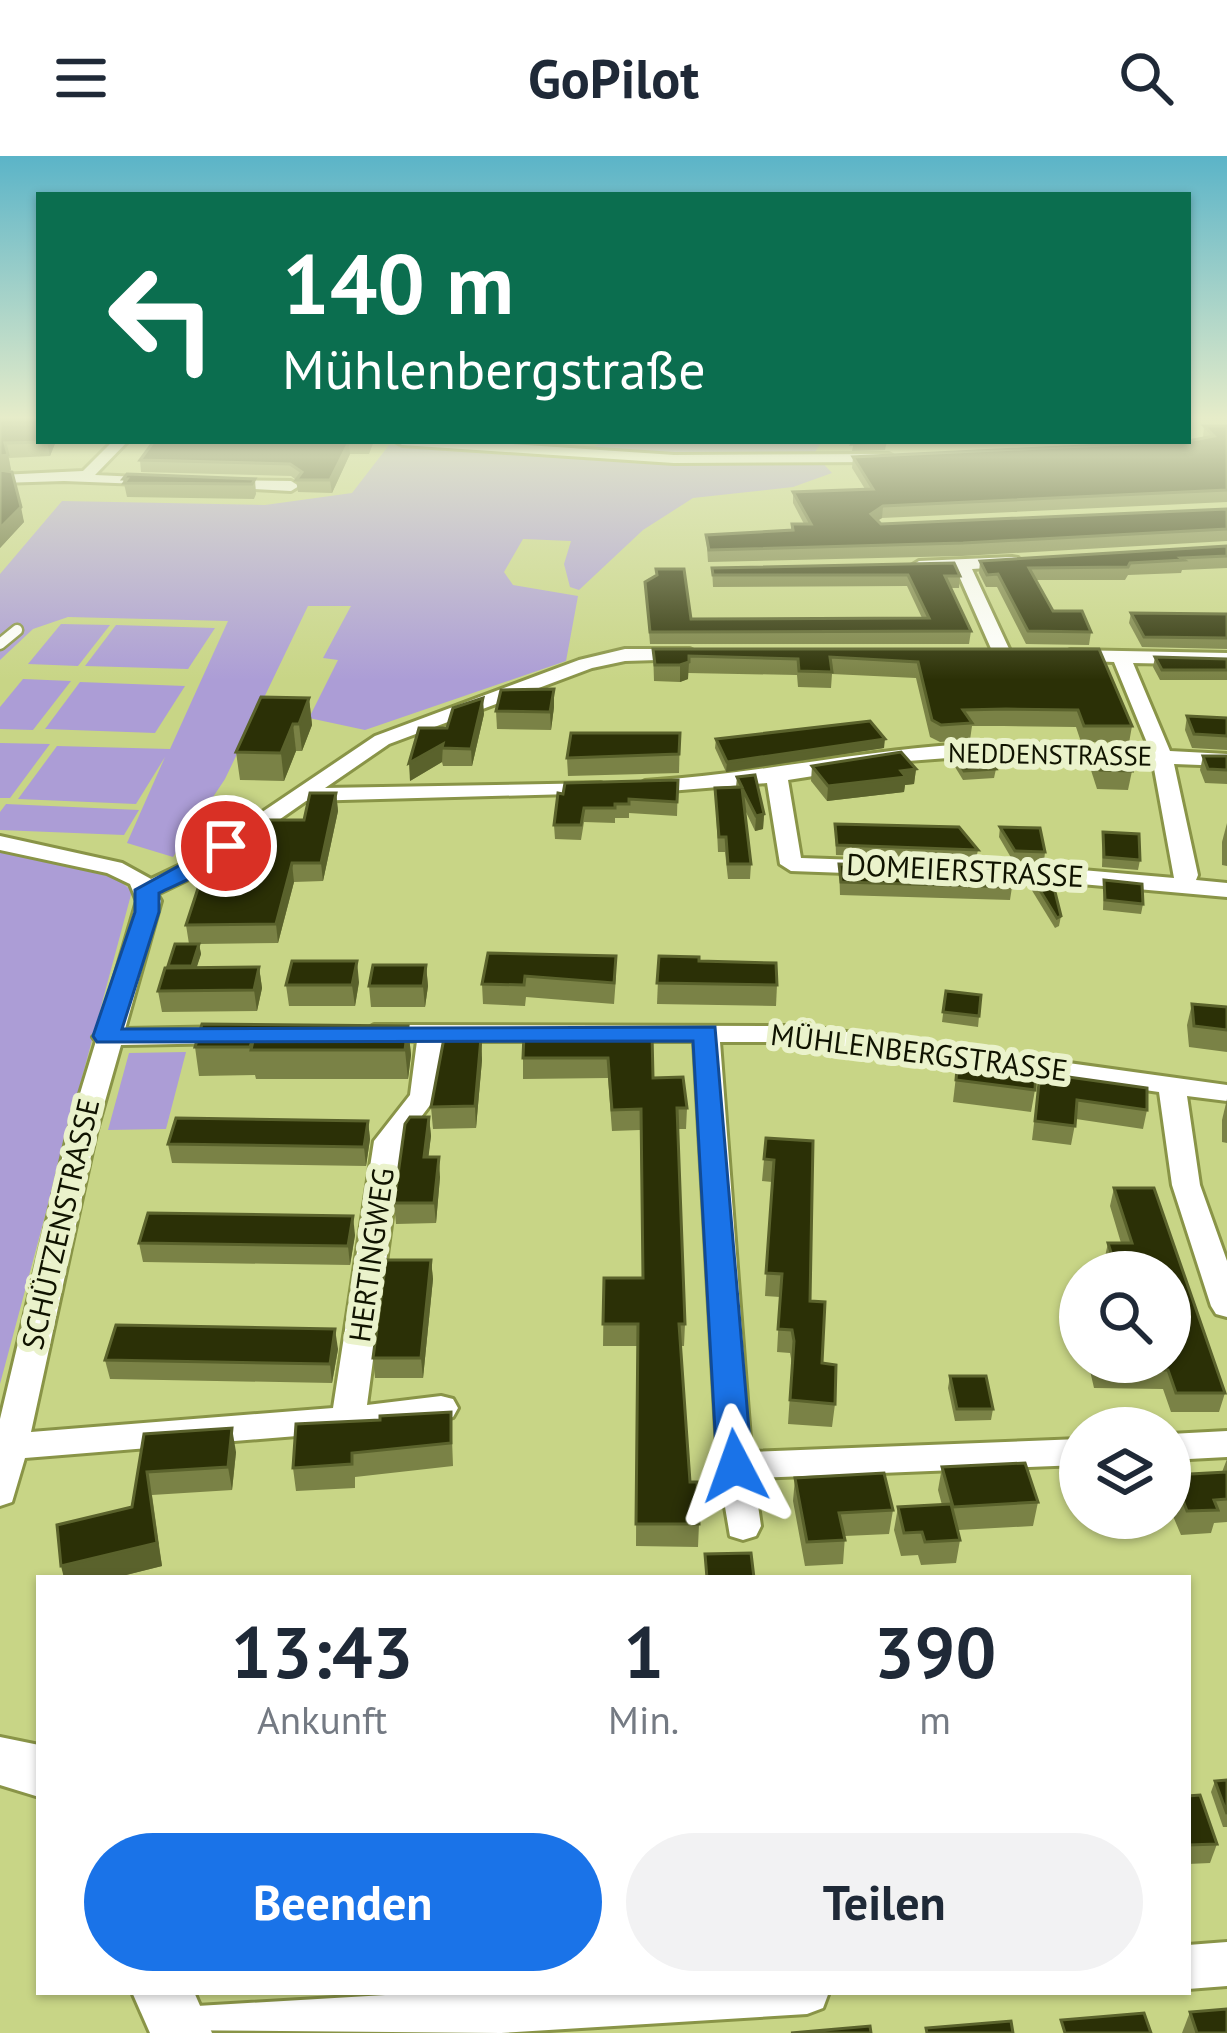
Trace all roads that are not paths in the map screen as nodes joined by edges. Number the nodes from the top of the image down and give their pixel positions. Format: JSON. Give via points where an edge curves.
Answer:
{"nodes":[{"id":1,"x":1029,"y":561,"type":"edge"},
{"id":2,"x":962,"y":565,"type":"junction"},
{"id":3,"x":890,"y":567,"type":"edge"},
{"id":4,"x":17,"y":630,"type":"dead end"},
{"id":5,"x":0,"y":644,"type":"edge"},
{"id":6,"x":716,"y":653,"type":"edge"},
{"id":7,"x":1026,"y":654,"type":"edge"},
{"id":8,"x":1050,"y":656,"type":"edge"},
{"id":9,"x":1121,"y":659,"type":"junction"},
{"id":10,"x":1227,"y":659,"type":"edge"},
{"id":11,"x":1162,"y":756,"type":"junction"},
{"id":12,"x":1227,"y":760,"type":"edge"},
{"id":13,"x":777,"y":777,"type":"junction"},
{"id":14,"x":299,"y":795,"type":"junction"},
{"id":15,"x":0,"y":843,"type":"edge"},
{"id":16,"x":1182,"y":885,"type":"junction"},
{"id":17,"x":147,"y":890,"type":"junction"},
{"id":18,"x":1227,"y":890,"type":"edge"},
{"id":19,"x":431,"y":1033,"type":"junction"},
{"id":20,"x":706,"y":1033,"type":"junction"},
{"id":21,"x":338,"y":1034,"type":"edge"},
{"id":22,"x":268,"y":1035,"type":"edge"},
{"id":23,"x":106,"y":1036,"type":"junction"},
{"id":24,"x":1172,"y":1085,"type":"junction"},
{"id":25,"x":1227,"y":1093,"type":"edge"},
{"id":26,"x":1227,"y":1306,"type":"edge"},
{"id":27,"x":441,"y":1408,"type":"edge"},
{"id":28,"x":348,"y":1418,"type":"junction"},
{"id":29,"x":1227,"y":1444,"type":"edge"},
{"id":30,"x":10,"y":1446,"type":"junction"},
{"id":31,"x":1191,"y":1446,"type":"edge"},
{"id":32,"x":1059,"y":1453,"type":"edge"},
{"id":33,"x":735,"y":1466,"type":"junction"},
{"id":34,"x":0,"y":1492,"type":"edge"},
{"id":35,"x":743,"y":1526,"type":"dead end"},
{"id":36,"x":0,"y":1761,"type":"edge"},
{"id":37,"x":36,"y":1770,"type":"edge"},
{"id":38,"x":1227,"y":1964,"type":"edge"},
{"id":39,"x":1191,"y":1967,"type":"edge"},
{"id":40,"x":734,"y":1995,"type":"edge"},
{"id":41,"x":175,"y":2018,"type":"edge"}],
"edges":[{"from":1,"to":2,"type":"street"},
{"from":2,"to":3,"type":"street"},
{"from":2,"to":7,"type":"street","via":[[993,653]]},
{"from":4,"to":5,"type":"lane"},
{"from":6,"to":14,"type":"street","via":[[586,664],[382,740]]},
{"from":8,"to":9,"type":"street"},
{"from":9,"to":10,"type":"street"},
{"from":9,"to":11,"type":"street"},
{"from":11,"to":12,"type":"street","name":"NEDDENSTRASSE"},
{"from":11,"to":13,"type":"street","name":"NEDDENSTRASSE","via":[[988,748]]},
{"from":11,"to":16,"type":"street","via":[[1187,875]]},
{"from":13,"to":14,"type":"street","name":"NEDDENSTRASSE"},
{"from":13,"to":16,"type":"street","name":"DOMEIERSTRASSE","via":[[790,864]]},
{"from":14,"to":17,"type":"street","via":[[200,865]]},
{"from":15,"to":17,"type":"street","via":[[114,868]]},
{"from":16,"to":18,"type":"street","name":"DOMEIERSTRASSE"},
{"from":17,"to":23,"type":"street","name":"SCHÜTZENSTRASSE"},
{"from":19,"to":20,"type":"street","name":"MÜHLENBERGSTRASSE"},
{"from":19,"to":21,"type":"street","name":"MÜHLENBERGSTRASSE"},
{"from":19,"to":28,"type":"street","name":"HERTINGWEG","via":[[423,1096],[388,1141]]},
{"from":20,"to":24,"type":"street","name":"MÜHLENBERGSTRASSE","via":[[803,1034]]},
{"from":20,"to":33,"type":"street"},
{"from":22,"to":23,"type":"street"},
{"from":23,"to":30,"type":"street","name":"SCHÜTZENSTRASSE"},
{"from":24,"to":25,"type":"street","name":"MÜHLENBERGSTRASSE"},
{"from":24,"to":26,"type":"street","via":[[1186,1185]]},
{"from":27,"to":28,"type":"street"},
{"from":28,"to":30,"type":"street"},
{"from":29,"to":31,"type":"street"},
{"from":30,"to":34,"type":"street","name":"SCHÜTZENSTRASSE"},
{"from":32,"to":33,"type":"street"},
{"from":33,"to":35,"type":"street"},
{"from":36,"to":37,"type":"street"},
{"from":38,"to":39,"type":"street"},
{"from":40,"to":41,"type":"street"}]}
